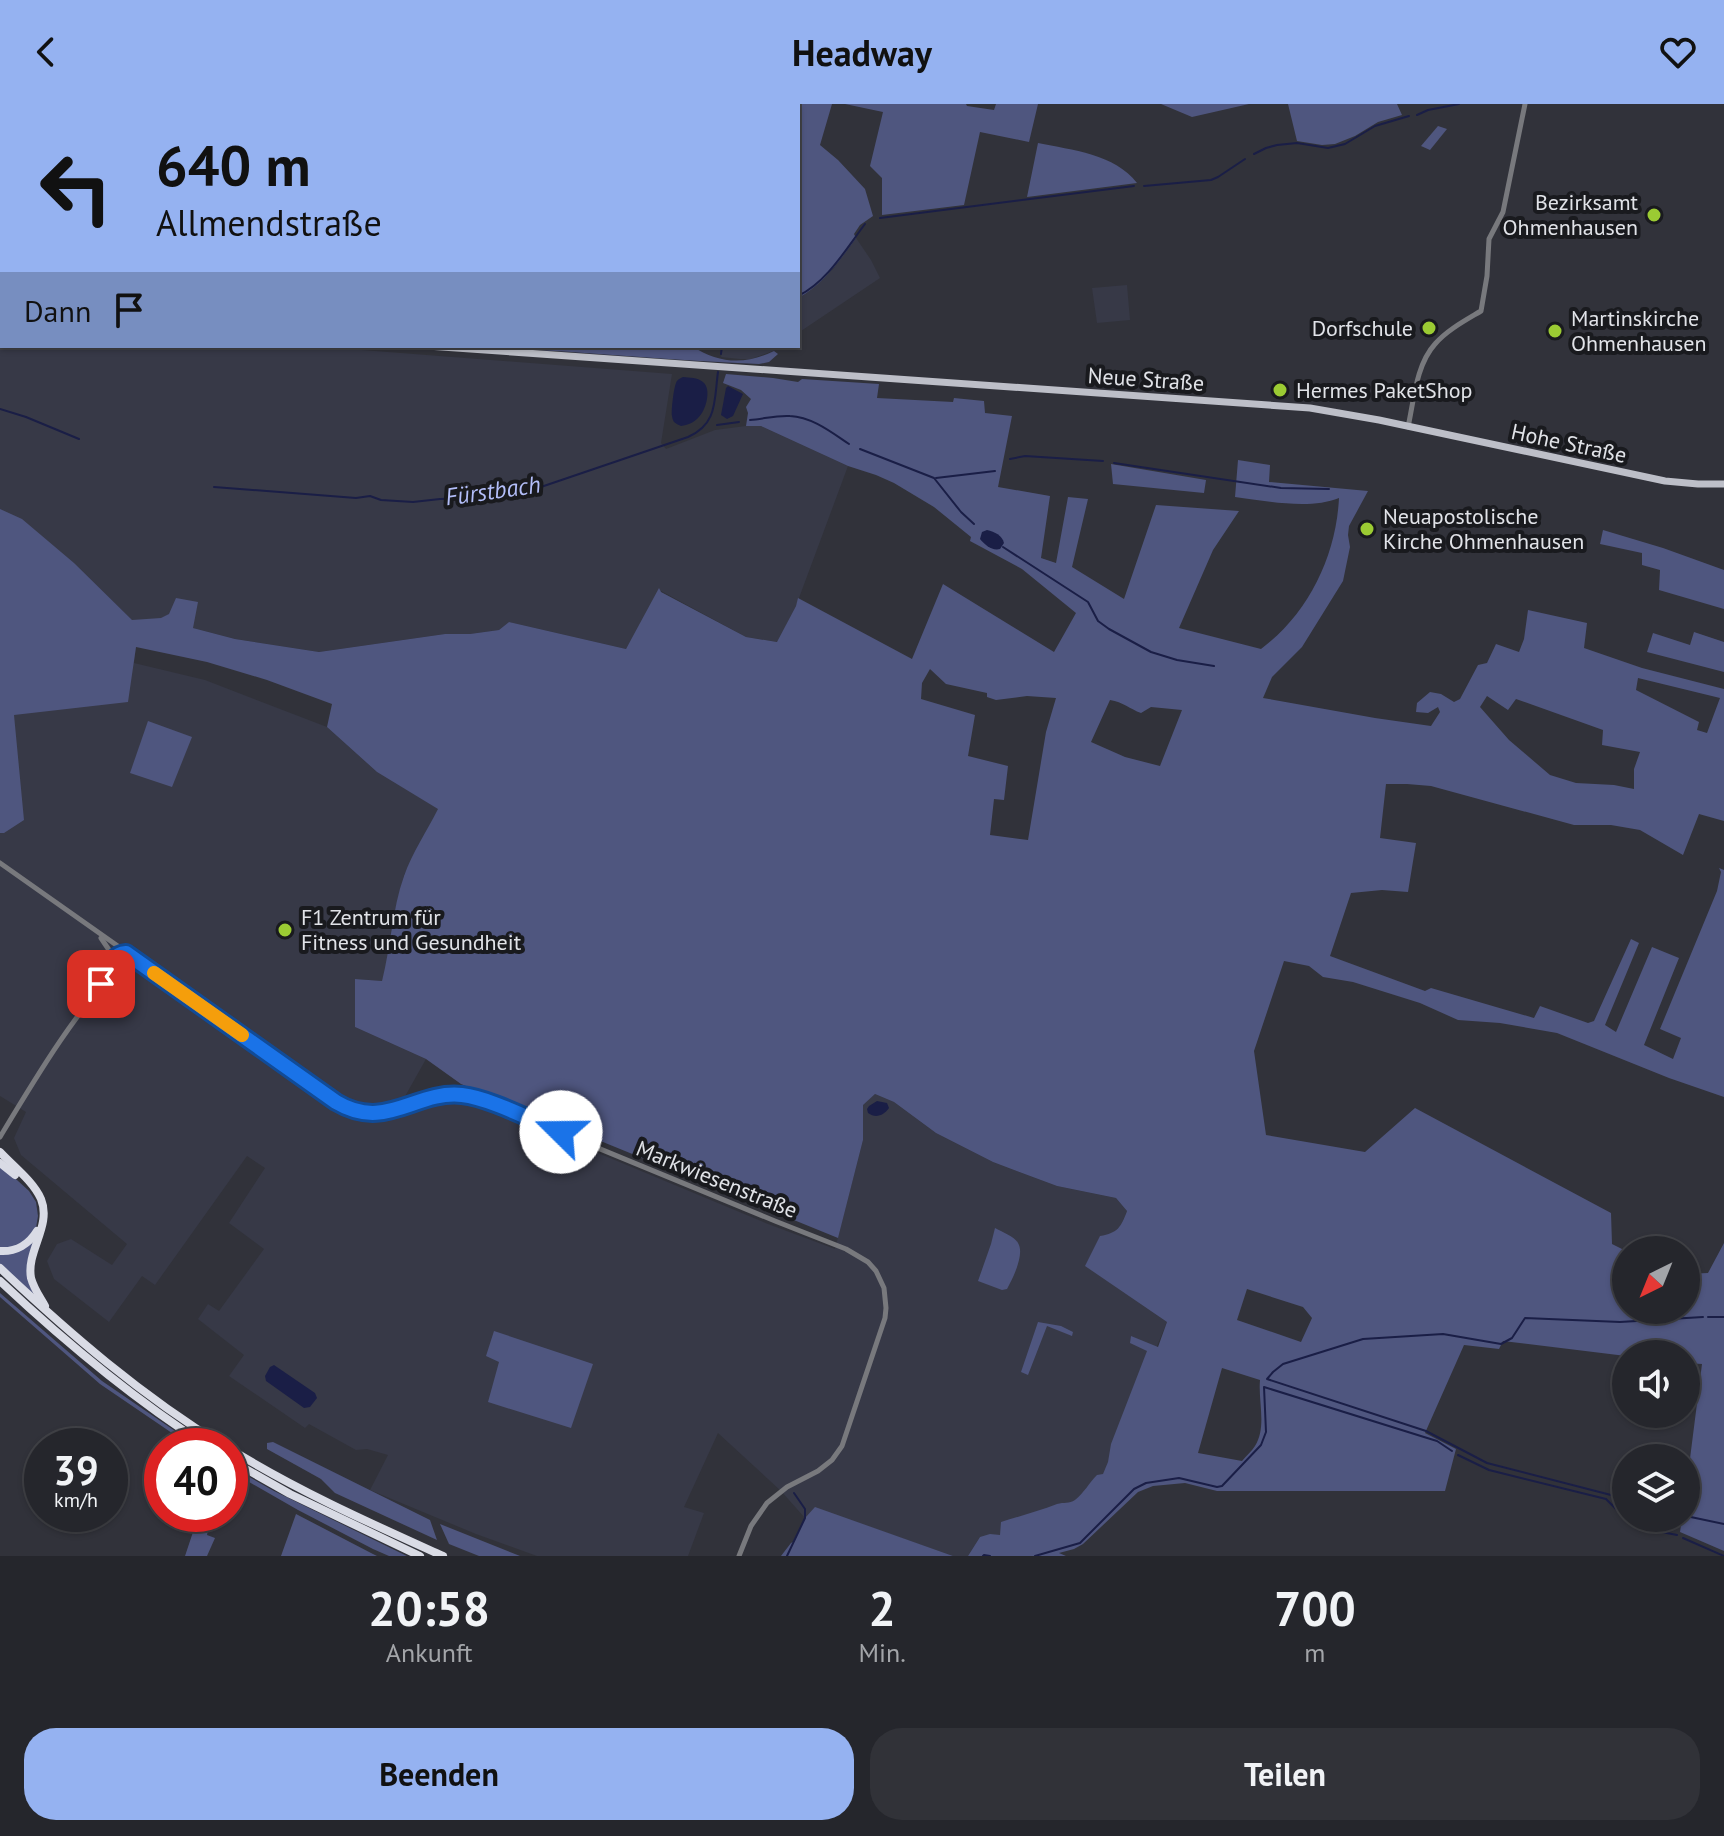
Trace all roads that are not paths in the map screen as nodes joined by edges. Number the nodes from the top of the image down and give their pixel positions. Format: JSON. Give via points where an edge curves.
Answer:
{"nodes":[{"id":1,"x":1525,"y":104,"type":"edge"},
{"id":2,"x":460,"y":348,"type":"edge"},
{"id":3,"x":1408,"y":427,"type":"junction"},
{"id":4,"x":1724,"y":484,"type":"edge"},
{"id":5,"x":0,"y":863,"type":"edge"},
{"id":6,"x":99,"y":933,"type":"junction"},
{"id":7,"x":128,"y":954,"type":"junction"},
{"id":8,"x":111,"y":963,"type":"junction"},
{"id":9,"x":101,"y":984,"type":"junction"},
{"id":10,"x":0,"y":1137,"type":"edge"},
{"id":11,"x":0,"y":1152,"type":"edge"},
{"id":12,"x":0,"y":1163,"type":"edge"},
{"id":13,"x":0,"y":1251,"type":"edge"},
{"id":14,"x":0,"y":1268,"type":"edge"},
{"id":15,"x":0,"y":1281,"type":"edge"},
{"id":16,"x":0,"y":1289,"type":"edge"},
{"id":17,"x":15,"y":1295,"type":"junction"},
{"id":18,"x":50,"y":1314,"type":"junction"},
{"id":19,"x":180,"y":1428,"type":"edge"},
{"id":20,"x":198,"y":1428,"type":"edge"},
{"id":21,"x":248,"y":1460,"type":"edge"},
{"id":22,"x":248,"y":1470,"type":"edge"},
{"id":23,"x":420,"y":1556,"type":"edge"},
{"id":24,"x":443,"y":1556,"type":"edge"},
{"id":25,"x":739,"y":1556,"type":"edge"}],
"edges":[{"from":1,"to":3,"type":"street","via":[[1503,212],[1489,239],[1481,311],[1427,354]]},
{"from":2,"to":3,"type":"main road","name":"Neue Straße","via":[[1310,408]]},
{"from":3,"to":4,"type":"main road","name":"Hohe Straße","via":[[1665,481]]},
{"from":5,"to":6,"type":"street","name":"Markwiesenstraße"},
{"from":6,"to":7,"type":"street","name":"Markwiesenstraße"},
{"from":6,"to":8,"type":"street"},
{"from":7,"to":8,"type":"street","via":[[119,953]]},
{"from":7,"to":9,"type":"street"},
{"from":7,"to":25,"type":"street","name":"Markwiesenstraße","via":[[346,1107],[378,1113],[443,1095],[479,1099],[868,1262],[879,1275],[886,1308],[846,1438],[820,1470],[767,1503]]},
{"from":8,"to":9,"type":"street"},
{"from":9,"to":10,"type":"street"},
{"from":11,"to":18,"type":"highway","via":[[37,1191],[43,1205],[31,1273]]},
{"from":12,"to":13,"type":"highway","via":[[31,1190],[40,1211],[30,1240]]},
{"from":14,"to":18,"type":"highway"},
{"from":15,"to":17,"type":"highway"},
{"from":16,"to":17,"type":"highway"},
{"from":17,"to":19,"type":"highway","via":[[109,1377]]},
{"from":18,"to":20,"type":"highway","via":[[139,1388]]},
{"from":21,"to":24,"type":"highway"},
{"from":22,"to":23,"type":"highway"}]}
